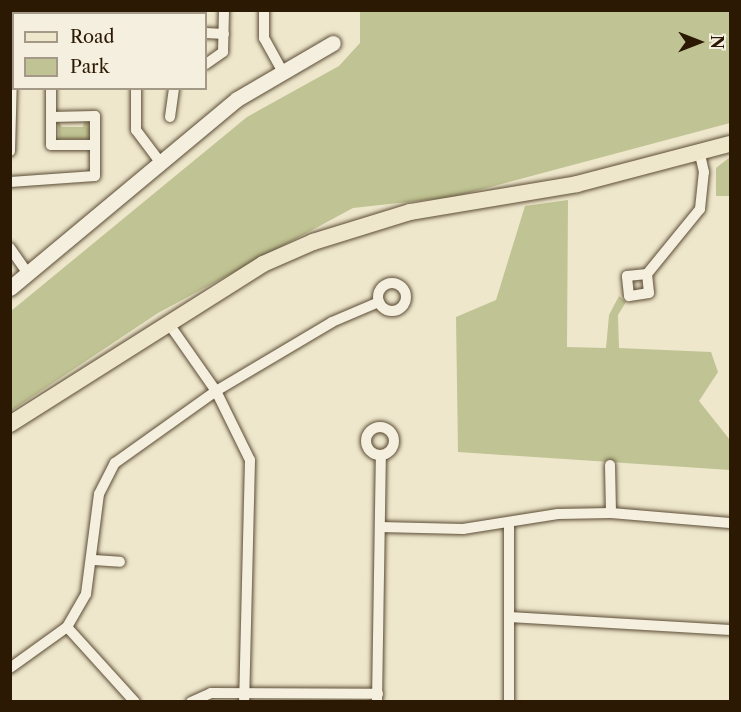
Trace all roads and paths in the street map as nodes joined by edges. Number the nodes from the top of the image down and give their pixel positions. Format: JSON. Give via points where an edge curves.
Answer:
{"nodes":[{"id":1,"x":224,"y":10,"type":"edge"},
{"id":2,"x":264,"y":10,"type":"edge"},
{"id":3,"x":207,"y":33,"type":"edge"},
{"id":4,"x":224,"y":34,"type":"junction"},
{"id":5,"x":333,"y":43,"type":"dead end"},
{"id":6,"x":207,"y":63,"type":"edge"},
{"id":7,"x":282,"y":70,"type":"junction"},
{"id":8,"x":12,"y":76,"type":"edge"},
{"id":9,"x":51,"y":90,"type":"edge"},
{"id":10,"x":136,"y":90,"type":"edge"},
{"id":11,"x":174,"y":90,"type":"edge"},
{"id":12,"x":51,"y":117,"type":"junction"},
{"id":13,"x":170,"y":117,"type":"dead end"},
{"id":14,"x":730,"y":144,"type":"edge"},
{"id":15,"x":95,"y":146,"type":"junction"},
{"id":16,"x":699,"y":150,"type":"junction"},
{"id":17,"x":10,"y":152,"type":"edge"},
{"id":18,"x":160,"y":162,"type":"junction"},
{"id":19,"x":10,"y":182,"type":"edge"},
{"id":20,"x":10,"y":248,"type":"edge"},
{"id":21,"x":28,"y":274,"type":"junction"},
{"id":22,"x":646,"y":274,"type":"dead end"},
{"id":23,"x":10,"y":288,"type":"edge"},
{"id":24,"x":379,"y":302,"type":"dead end"},
{"id":25,"x":169,"y":324,"type":"junction"},
{"id":26,"x":216,"y":391,"type":"junction"},
{"id":27,"x":10,"y":424,"type":"edge"},
{"id":28,"x":381,"y":455,"type":"dead end"},
{"id":29,"x":610,"y":465,"type":"dead end"},
{"id":30,"x":610,"y":513,"type":"junction"},
{"id":31,"x":509,"y":522,"type":"junction"},
{"id":32,"x":730,"y":523,"type":"edge"},
{"id":33,"x":380,"y":527,"type":"junction"},
{"id":34,"x":94,"y":560,"type":"junction"},
{"id":35,"x":120,"y":562,"type":"dead end"},
{"id":36,"x":510,"y":617,"type":"junction"},
{"id":37,"x":67,"y":627,"type":"junction"},
{"id":38,"x":730,"y":630,"type":"edge"},
{"id":39,"x":10,"y":668,"type":"edge"},
{"id":40,"x":244,"y":697,"type":"edge"},
{"id":41,"x":377,"y":698,"type":"edge"},
{"id":42,"x":135,"y":702,"type":"edge"},
{"id":43,"x":191,"y":702,"type":"edge"},
{"id":44,"x":509,"y":702,"type":"edge"}],
"edges":[{"from":1,"to":4,"type":"street"},
{"from":2,"to":7,"type":"street","via":[[264,38]]},
{"from":3,"to":4,"type":"street"},
{"from":4,"to":6,"type":"street","via":[[223,52]]},
{"from":5,"to":7,"type":"street"},
{"from":7,"to":18,"type":"street"},
{"from":8,"to":17,"type":"street"},
{"from":9,"to":12,"type":"street"},
{"from":10,"to":18,"type":"street","via":[[136,130]]},
{"from":11,"to":13,"type":"street"},
{"from":12,"to":15,"type":"street","via":[[51,145]]},
{"from":12,"to":15,"type":"street","via":[[95,116]]},
{"from":14,"to":16,"type":"main road"},
{"from":15,"to":19,"type":"street","via":[[95,176],[89,181]]},
{"from":16,"to":22,"type":"street","via":[[704,172],[700,209]]},
{"from":16,"to":25,"type":"main road","via":[[577,184],[360,225],[263,264]]},
{"from":18,"to":21,"type":"street"},
{"from":20,"to":21,"type":"street"},
{"from":21,"to":23,"type":"street"},
{"from":24,"to":26,"type":"street","via":[[332,322]]},
{"from":25,"to":26,"type":"street"},
{"from":25,"to":27,"type":"main road"},
{"from":26,"to":34,"type":"street","via":[[115,463],[99,494]]},
{"from":26,"to":40,"type":"street","via":[[250,460]]},
{"from":28,"to":33,"type":"street"},
{"from":29,"to":30,"type":"street"},
{"from":30,"to":31,"type":"street","via":[[558,513]]},
{"from":30,"to":32,"type":"street"},
{"from":31,"to":33,"type":"street","via":[[463,530]]},
{"from":31,"to":36,"type":"street"},
{"from":33,"to":41,"type":"street"},
{"from":34,"to":35,"type":"street"},
{"from":34,"to":37,"type":"street","via":[[86,594]]},
{"from":36,"to":38,"type":"street"},
{"from":36,"to":44,"type":"street"},
{"from":37,"to":39,"type":"street"},
{"from":37,"to":42,"type":"street"},
{"from":40,"to":41,"type":"street"},
{"from":40,"to":43,"type":"street","via":[[211,693]]}]}
